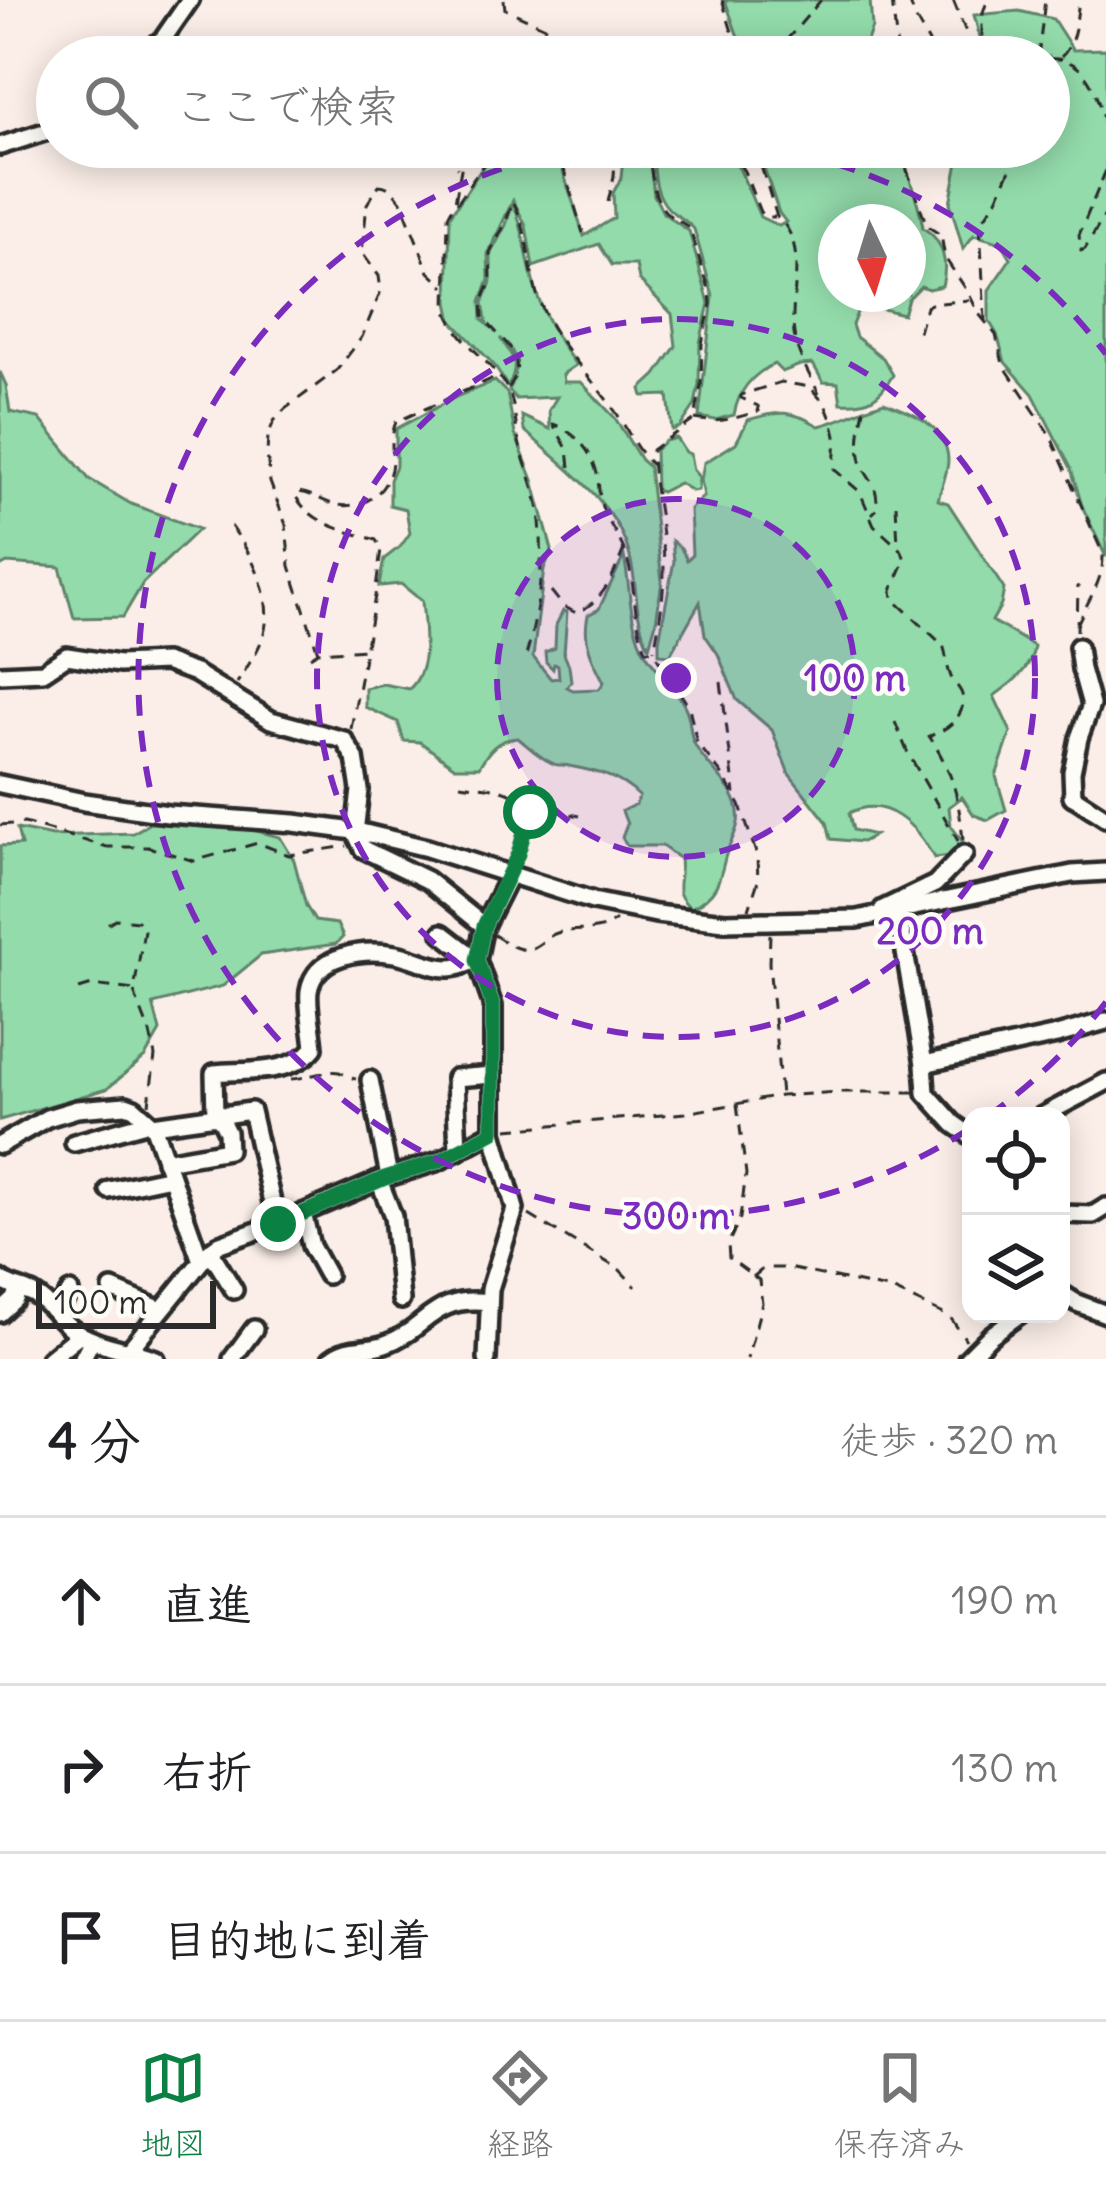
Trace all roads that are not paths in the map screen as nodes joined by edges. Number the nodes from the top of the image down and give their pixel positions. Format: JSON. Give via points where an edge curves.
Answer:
{"nodes":[{"id":1,"x":190,"y":0,"type":"edge"},
{"id":2,"x":165,"y":36,"type":"edge"},
{"id":3,"x":36,"y":135,"type":"edge"},
{"id":4,"x":0,"y":146,"type":"edge"},
{"id":5,"x":1078,"y":646,"type":"road end"},
{"id":6,"x":0,"y":674,"type":"edge"},
{"id":7,"x":0,"y":784,"type":"edge"},
{"id":8,"x":1106,"y":818,"type":"edge"},
{"id":9,"x":357,"y":837,"type":"junction"},
{"id":10,"x":964,"y":854,"type":"road end"},
{"id":11,"x":1106,"y":872,"type":"edge"},
{"id":12,"x":510,"y":874,"type":"junction"},
{"id":13,"x":898,"y":911,"type":"junction"},
{"id":14,"x":869,"y":916,"type":"junction"},
{"id":15,"x":484,"y":927,"type":"junction"},
{"id":16,"x":442,"y":933,"type":"dead end"},
{"id":17,"x":477,"y":960,"type":"junction"},
{"id":18,"x":1106,"y":1021,"type":"edge"},
{"id":19,"x":924,"y":1064,"type":"junction"},
{"id":20,"x":493,"y":1075,"type":"junction"},
{"id":21,"x":370,"y":1079,"type":"road end"},
{"id":22,"x":1106,"y":1082,"type":"edge"},
{"id":23,"x":1059,"y":1107,"type":"edge"},
{"id":24,"x":217,"y":1117,"type":"junction"},
{"id":25,"x":150,"y":1123,"type":"junction"},
{"id":26,"x":962,"y":1130,"type":"edge"},
{"id":27,"x":493,"y":1132,"type":"junction"},
{"id":28,"x":74,"y":1143,"type":"dead end"},
{"id":29,"x":0,"y":1145,"type":"edge"},
{"id":30,"x":458,"y":1150,"type":"junction"},
{"id":31,"x":168,"y":1169,"type":"junction"},
{"id":32,"x":384,"y":1179,"type":"junction"},
{"id":33,"x":110,"y":1190,"type":"dead end"},
{"id":34,"x":1100,"y":1211,"type":"edge"},
{"id":35,"x":303,"y":1213,"type":"junction"},
{"id":36,"x":1070,"y":1213,"type":"edge"},
{"id":37,"x":278,"y":1224,"type":"junction"},
{"id":38,"x":206,"y":1256,"type":"junction"},
{"id":39,"x":328,"y":1275,"type":"dead end"},
{"id":40,"x":0,"y":1280,"type":"edge"},
{"id":41,"x":19,"y":1289,"type":"junction"},
{"id":42,"x":112,"y":1289,"type":"dead end"},
{"id":43,"x":234,"y":1291,"type":"dead end"},
{"id":44,"x":70,"y":1292,"type":"dead end"},
{"id":45,"x":1070,"y":1298,"type":"edge"},
{"id":46,"x":401,"y":1300,"type":"dead end"},
{"id":47,"x":488,"y":1302,"type":"junction"},
{"id":48,"x":161,"y":1310,"type":"junction"},
{"id":49,"x":56,"y":1312,"type":"junction"},
{"id":50,"x":0,"y":1313,"type":"edge"},
{"id":51,"x":1106,"y":1314,"type":"edge"},
{"id":52,"x":1009,"y":1323,"type":"edge"},
{"id":53,"x":254,"y":1329,"type":"dead end"},
{"id":54,"x":86,"y":1337,"type":"junction"},
{"id":55,"x":128,"y":1354,"type":"edge"},
{"id":56,"x":970,"y":1355,"type":"edge"},
{"id":57,"x":49,"y":1359,"type":"edge"},
{"id":58,"x":82,"y":1359,"type":"edge"},
{"id":59,"x":156,"y":1359,"type":"edge"},
{"id":60,"x":232,"y":1359,"type":"edge"},
{"id":61,"x":331,"y":1359,"type":"edge"},
{"id":62,"x":487,"y":1359,"type":"edge"}],
"edges":[{"from":1,"to":2,"type":"street"},
{"from":3,"to":4,"type":"street"},
{"from":5,"to":8,"type":"street","via":[[1091,705],[1073,797]]},
{"from":6,"to":9,"type":"street","via":[[44,672],[68,656],[165,662],[271,720],[346,741],[360,790]]},
{"from":7,"to":9,"type":"street"},
{"from":9,"to":12,"type":"street"},
{"from":9,"to":15,"type":"street"},
{"from":10,"to":14,"type":"street","via":[[935,884]]},
{"from":11,"to":13,"type":"street"},
{"from":12,"to":14,"type":"street","via":[[656,914],[746,922]]},
{"from":12,"to":15,"type":"street"},
{"from":13,"to":14,"type":"street"},
{"from":13,"to":19,"type":"street"},
{"from":15,"to":17,"type":"street"},
{"from":16,"to":17,"type":"street"},
{"from":17,"to":20,"type":"street","via":[[493,1006]]},
{"from":17,"to":24,"type":"street","via":[[453,969],[397,954],[338,957],[309,991],[314,1048],[282,1067],[214,1073]]},
{"from":18,"to":19,"type":"street"},
{"from":19,"to":26,"type":"street","via":[[926,1093]]},
{"from":20,"to":27,"type":"street"},
{"from":20,"to":30,"type":"street","via":[[454,1078]]},
{"from":21,"to":32,"type":"street"},
{"from":22,"to":23,"type":"street"},
{"from":24,"to":25,"type":"street"},
{"from":24,"to":31,"type":"street","via":[[228,1150]]},
{"from":24,"to":37,"type":"street","via":[[251,1112]]},
{"from":25,"to":28,"type":"street"},
{"from":25,"to":29,"type":"street","via":[[126,1106],[77,1109]]},
{"from":25,"to":31,"type":"street"},
{"from":27,"to":30,"type":"street"},
{"from":27,"to":47,"type":"street","via":[[515,1209]]},
{"from":30,"to":32,"type":"street"},
{"from":31,"to":33,"type":"street"},
{"from":31,"to":38,"type":"street"},
{"from":32,"to":35,"type":"street"},
{"from":32,"to":46,"type":"street"},
{"from":34,"to":36,"type":"street"},
{"from":35,"to":37,"type":"street"},
{"from":35,"to":39,"type":"street"},
{"from":37,"to":38,"type":"street"},
{"from":38,"to":43,"type":"street"},
{"from":38,"to":48,"type":"street"},
{"from":40,"to":41,"type":"street"},
{"from":41,"to":49,"type":"street"},
{"from":41,"to":50,"type":"street"},
{"from":42,"to":48,"type":"street"},
{"from":44,"to":49,"type":"street"},
{"from":45,"to":51,"type":"street"},
{"from":47,"to":61,"type":"street","via":[[439,1309],[387,1344],[344,1349]]},
{"from":47,"to":62,"type":"street"},
{"from":48,"to":55,"type":"street"},
{"from":49,"to":54,"type":"street"},
{"from":52,"to":56,"type":"street"},
{"from":53,"to":60,"type":"street"},
{"from":54,"to":55,"type":"street"},
{"from":54,"to":57,"type":"street"},
{"from":54,"to":58,"type":"street"},
{"from":55,"to":59,"type":"street"}]}
